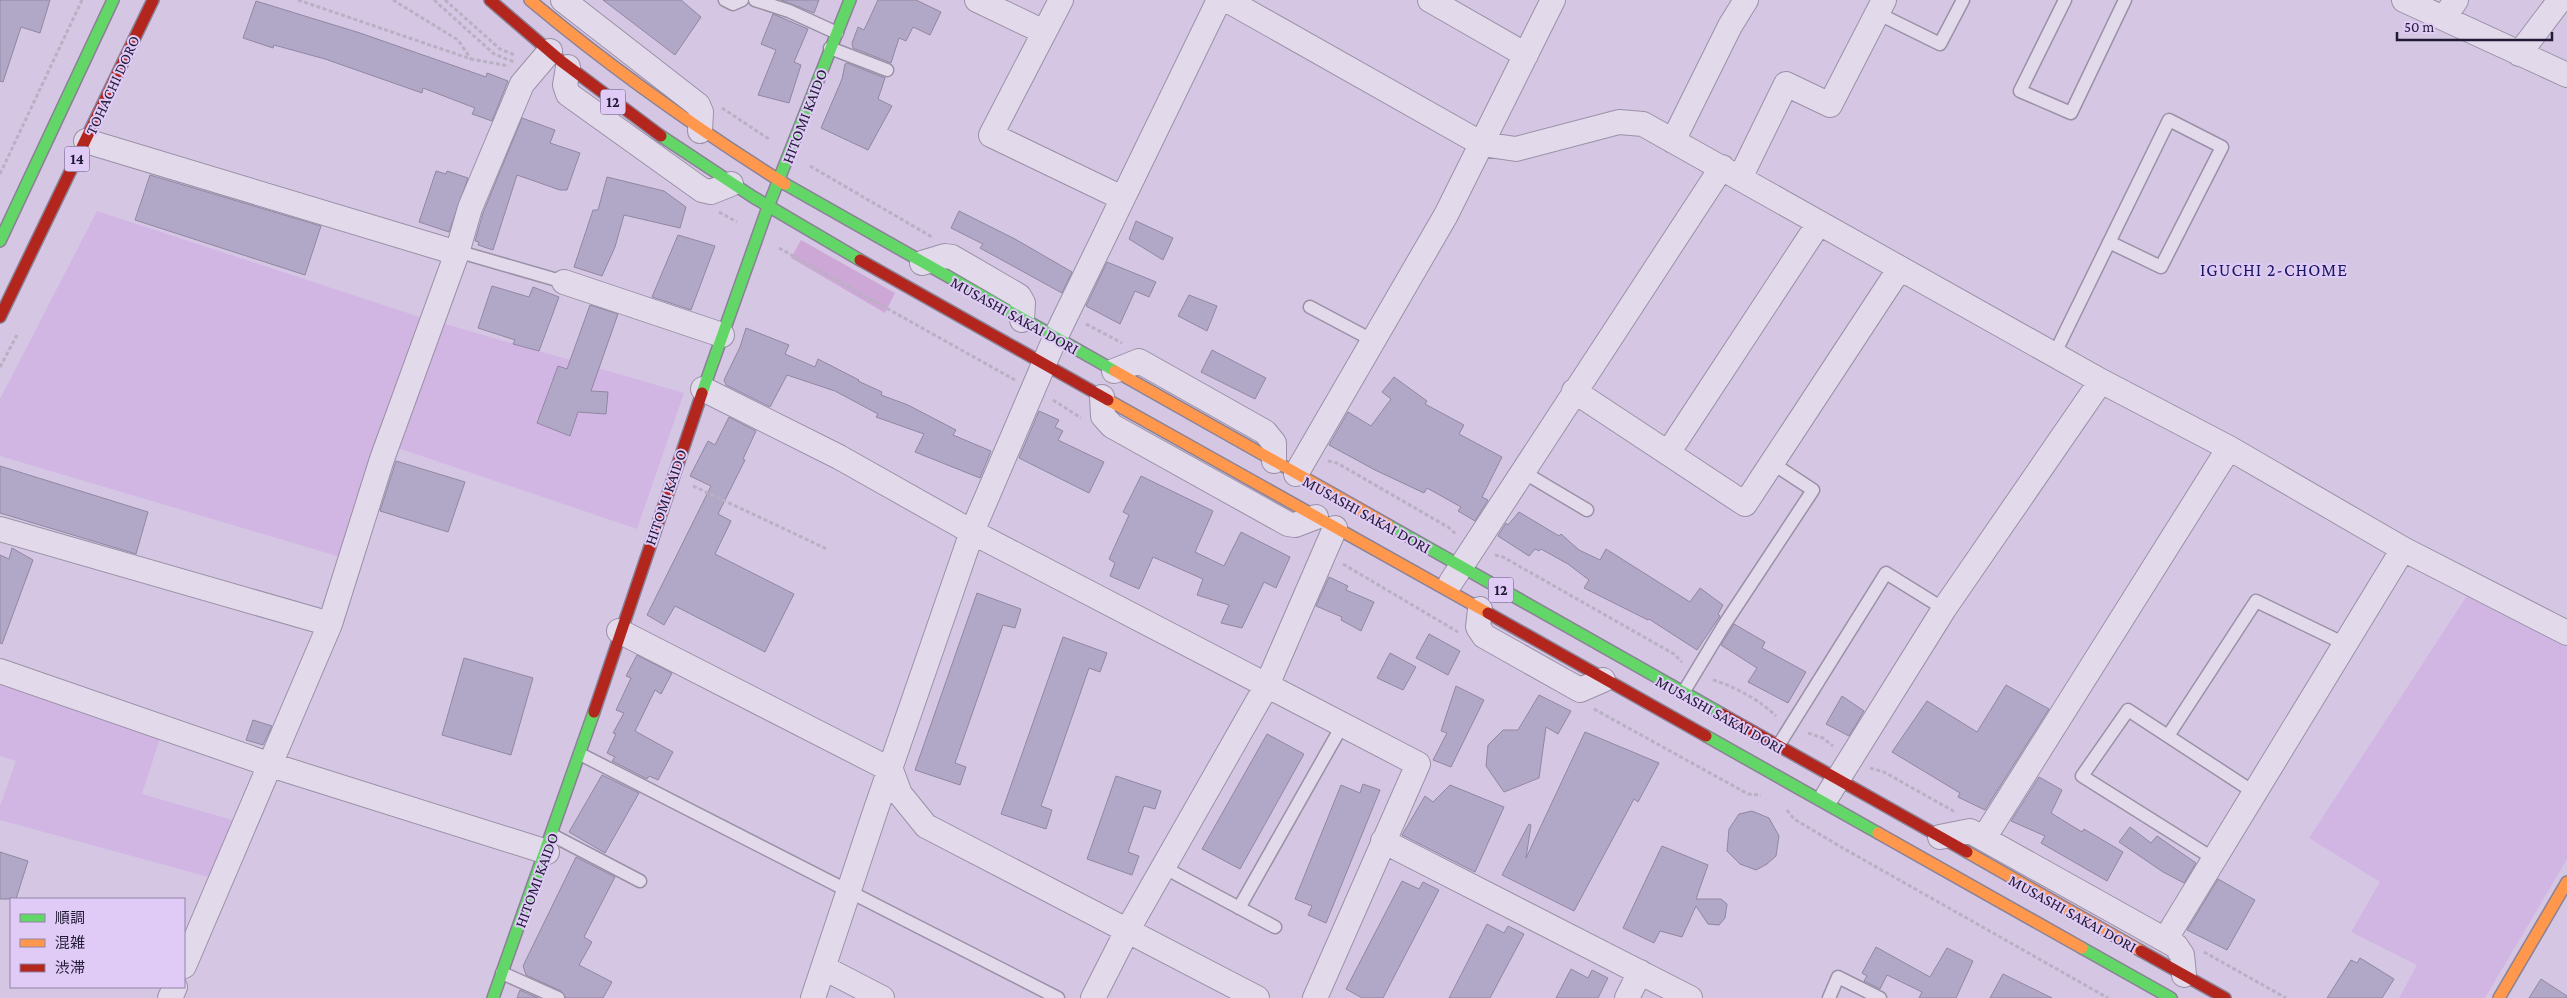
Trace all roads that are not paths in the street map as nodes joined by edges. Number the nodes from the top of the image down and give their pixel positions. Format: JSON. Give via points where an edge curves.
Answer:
{"nodes":[{"id":1,"x":113,"y":0,"type":"edge"},
{"id":2,"x":153,"y":0,"type":"edge"},
{"id":3,"x":490,"y":0,"type":"edge"},
{"id":4,"x":530,"y":0,"type":"edge"},
{"id":5,"x":563,"y":0,"type":"edge"},
{"id":6,"x":725,"y":0,"type":"edge"},
{"id":7,"x":742,"y":0,"type":"edge"},
{"id":8,"x":754,"y":0,"type":"edge"},
{"id":9,"x":850,"y":0,"type":"edge"},
{"id":10,"x":977,"y":0,"type":"edge"},
{"id":11,"x":1061,"y":0,"type":"edge"},
{"id":12,"x":1220,"y":0,"type":"edge"},
{"id":13,"x":1227,"y":0,"type":"edge"},
{"id":14,"x":1430,"y":0,"type":"edge"},
{"id":15,"x":1553,"y":0,"type":"edge"},
{"id":16,"x":1746,"y":0,"type":"edge"},
{"id":17,"x":1963,"y":0,"type":"edge"},
{"id":18,"x":2065,"y":0,"type":"edge"},
{"id":19,"x":2125,"y":0,"type":"edge"},
{"id":20,"x":2404,"y":0,"type":"edge"},
{"id":21,"x":2560,"y":0,"type":"edge"},
{"id":22,"x":1881,"y":7,"type":"edge"},
{"id":23,"x":2450,"y":9,"type":"edge"},
{"id":24,"x":1044,"y":32,"type":"junction"},
{"id":25,"x":837,"y":33,"type":"junction"},
{"id":26,"x":830,"y":48,"type":"junction"},
{"id":27,"x":550,"y":51,"type":"junction"},
{"id":28,"x":2519,"y":54,"type":"junction"},
{"id":29,"x":1526,"y":55,"type":"junction"},
{"id":30,"x":568,"y":67,"type":"joint"},
{"id":31,"x":887,"y":70,"type":"dead end"},
{"id":32,"x":2567,"y":75,"type":"edge"},
{"id":33,"x":700,"y":131,"type":"junction"},
{"id":34,"x":86,"y":141,"type":"junction"},
{"id":35,"x":1673,"y":141,"type":"junction"},
{"id":36,"x":1482,"y":144,"type":"junction"},
{"id":37,"x":1731,"y":172,"type":"junction"},
{"id":38,"x":30,"y":179,"type":"junction"},
{"id":39,"x":779,"y":180,"type":"junction"},
{"id":40,"x":731,"y":184,"type":"joint"},
{"id":41,"x":59,"y":197,"type":"junction"},
{"id":42,"x":1122,"y":198,"type":"junction"},
{"id":43,"x":768,"y":207,"type":"junction"},
{"id":44,"x":22,"y":219,"type":"dead end"},
{"id":45,"x":1819,"y":222,"type":"junction"},
{"id":46,"x":33,"y":224,"type":"dead end"},
{"id":47,"x":2,"y":236,"type":"edge"},
{"id":48,"x":2109,"y":242,"type":"junction"},
{"id":49,"x":37,"y":244,"type":"junction"},
{"id":50,"x":457,"y":253,"type":"junction"},
{"id":51,"x":922,"y":264,"type":"joint"},
{"id":52,"x":1900,"y":268,"type":"junction"},
{"id":53,"x":564,"y":282,"type":"joint"},
{"id":54,"x":1310,"y":307,"type":"dead end"},
{"id":55,"x":0,"y":317,"type":"edge"},
{"id":56,"x":1022,"y":320,"type":"joint"},
{"id":57,"x":722,"y":335,"type":"junction"},
{"id":58,"x":1055,"y":338,"type":"junction"},
{"id":59,"x":1374,"y":340,"type":"junction"},
{"id":60,"x":2054,"y":355,"type":"junction"},
{"id":61,"x":1044,"y":364,"type":"junction"},
{"id":62,"x":1114,"y":371,"type":"joint"},
{"id":63,"x":2101,"y":381,"type":"junction"},
{"id":64,"x":703,"y":389,"type":"junction"},
{"id":65,"x":1574,"y":391,"type":"junction"},
{"id":66,"x":1102,"y":397,"type":"joint"},
{"id":67,"x":2229,"y":448,"type":"junction"},
{"id":68,"x":1668,"y":453,"type":"junction"},
{"id":69,"x":1274,"y":461,"type":"joint"},
{"id":70,"x":1772,"y":463,"type":"junction"},
{"id":71,"x":1523,"y":472,"type":"junction"},
{"id":72,"x":1296,"y":474,"type":"junction"},
{"id":73,"x":1587,"y":510,"type":"dead end"},
{"id":74,"x":1325,"y":522,"type":"junction"},
{"id":75,"x":0,"y":529,"type":"edge"},
{"id":76,"x":972,"y":532,"type":"junction"},
{"id":77,"x":2403,"y":549,"type":"junction"},
{"id":78,"x":1462,"y":568,"type":"junction"},
{"id":79,"x":1446,"y":590,"type":"junction"},
{"id":80,"x":1480,"y":609,"type":"joint"},
{"id":81,"x":1944,"y":609,"type":"junction"},
{"id":82,"x":330,"y":624,"type":"junction"},
{"id":83,"x":619,"y":631,"type":"junction"},
{"id":84,"x":2567,"y":632,"type":"edge"},
{"id":85,"x":2345,"y":644,"type":"junction"},
{"id":86,"x":0,"y":671,"type":"edge"},
{"id":87,"x":1603,"y":680,"type":"joint"},
{"id":88,"x":1267,"y":685,"type":"junction"},
{"id":89,"x":1682,"y":693,"type":"junction"},
{"id":90,"x":1710,"y":708,"type":"junction"},
{"id":91,"x":1343,"y":724,"type":"junction"},
{"id":92,"x":1731,"y":734,"type":"dead end"},
{"id":93,"x":2168,"y":736,"type":"junction"},
{"id":94,"x":1778,"y":746,"type":"junction"},
{"id":95,"x":1761,"y":753,"type":"dead end"},
{"id":96,"x":580,"y":754,"type":"junction"},
{"id":97,"x":1749,"y":762,"type":"junction"},
{"id":98,"x":271,"y":765,"type":"junction"},
{"id":99,"x":890,"y":770,"type":"junction"},
{"id":100,"x":1838,"y":780,"type":"junction"},
{"id":101,"x":2255,"y":792,"type":"junction"},
{"id":102,"x":900,"y":794,"type":"junction"},
{"id":103,"x":1824,"y":803,"type":"junction"},
{"id":104,"x":875,"y":812,"type":"junction"},
{"id":105,"x":1940,"y":837,"type":"junction"},
{"id":106,"x":1984,"y":838,"type":"junction"},
{"id":107,"x":1383,"y":841,"type":"junction"},
{"id":108,"x":550,"y":844,"type":"junction"},
{"id":109,"x":2214,"y":859,"type":"junction"},
{"id":110,"x":1163,"y":867,"type":"junction"},
{"id":111,"x":640,"y":881,"type":"dead end"},
{"id":112,"x":2567,"y":882,"type":"edge"},
{"id":113,"x":849,"y":890,"type":"junction"},
{"id":114,"x":1239,"y":908,"type":"junction"},
{"id":115,"x":1275,"y":927,"type":"dead end"},
{"id":116,"x":1128,"y":930,"type":"junction"},
{"id":117,"x":2165,"y":940,"type":"junction"},
{"id":118,"x":185,"y":964,"type":"edge"},
{"id":119,"x":824,"y":968,"type":"junction"},
{"id":120,"x":1640,"y":972,"type":"junction"},
{"id":121,"x":502,"y":973,"type":"junction"},
{"id":122,"x":2184,"y":975,"type":"junction"},
{"id":123,"x":493,"y":998,"type":"edge"},
{"id":124,"x":558,"y":998,"type":"edge"},
{"id":125,"x":813,"y":998,"type":"edge"},
{"id":126,"x":882,"y":998,"type":"edge"},
{"id":127,"x":1058,"y":998,"type":"edge"},
{"id":128,"x":1093,"y":998,"type":"edge"},
{"id":129,"x":1257,"y":998,"type":"edge"},
{"id":130,"x":1316,"y":998,"type":"edge"},
{"id":131,"x":1627,"y":998,"type":"edge"},
{"id":132,"x":1690,"y":998,"type":"edge"},
{"id":133,"x":1828,"y":998,"type":"edge"},
{"id":134,"x":1880,"y":998,"type":"edge"},
{"id":135,"x":2171,"y":998,"type":"edge"},
{"id":136,"x":2225,"y":998,"type":"edge"},
{"id":137,"x":2499,"y":998,"type":"edge"}],
"edges":[{"from":1,"to":38,"type":"main road","number":"14"},
{"from":2,"to":34,"type":"main road","name":"TOHACHI DORO","number":"14"},
{"from":3,"to":27,"type":"main road"},
{"from":4,"to":33,"type":"main road","number":"12","via":[[595,54]]},
{"from":5,"to":33,"type":"street","via":[[698,105]]},
{"from":6,"to":7,"type":"lane","via":[[733,4]]},
{"from":8,"to":25,"type":"lane","via":[[790,11]]},
{"from":9,"to":25,"type":"main road","name":"HITOMI KAIDO"},
{"from":10,"to":24,"type":"street"},
{"from":11,"to":24,"type":"street"},
{"from":12,"to":42,"type":"street"},
{"from":13,"to":36,"type":"street"},
{"from":14,"to":29,"type":"street"},
{"from":15,"to":29,"type":"street"},
{"from":16,"to":35,"type":"street"},
{"from":17,"to":22,"type":"lane","via":[[1940,44]]},
{"from":18,"to":19,"type":"lane","via":[[2020,91],[2071,113]]},
{"from":20,"to":23,"type":"street"},
{"from":21,"to":28,"type":"street"},
{"from":22,"to":37,"type":"street","via":[[1830,105],[1786,84]]},
{"from":23,"to":28,"type":"street"},
{"from":24,"to":42,"type":"street","via":[[992,135]]},
{"from":25,"to":26,"type":"main road","name":"HITOMI KAIDO"},
{"from":26,"to":31,"type":"lane"},
{"from":26,"to":39,"type":"main road","name":"HITOMI KAIDO"},
{"from":27,"to":30,"type":"main road"},
{"from":27,"to":50,"type":"street","via":[[522,84],[470,208]]},
{"from":28,"to":32,"type":"street"},
{"from":29,"to":36,"type":"street"},
{"from":30,"to":40,"type":"street","via":[[565,85],[568,94],[617,131],[702,190],[711,192]]},
{"from":33,"to":39,"type":"main road","number":"12"},
{"from":34,"to":41,"type":"main road","name":"TOHACHI DORO","number":"14"},
{"from":34,"to":50,"type":"street"},
{"from":35,"to":36,"type":"street","via":[[1643,124],[1619,122],[1516,149]]},
{"from":35,"to":37,"type":"street"},
{"from":36,"to":59,"type":"street","via":[[1446,215]]},
{"from":37,"to":45,"type":"street"},
{"from":37,"to":65,"type":"street"},
{"from":38,"to":41,"type":"main road","via":[[30,192],[38,202],[49,206]]},
{"from":38,"to":47,"type":"main road","number":"14"},
{"from":39,"to":43,"type":"main road","name":"HITOMI KAIDO"},
{"from":39,"to":51,"type":"main road","number":"12"},
{"from":40,"to":43,"type":"main road","name":"MUSASHI SAKAI DORI"},
{"from":41,"to":49,"type":"main road","name":"TOHACHI DORO","number":"14"},
{"from":42,"to":58,"type":"street"},
{"from":43,"to":57,"type":"main road","name":"HITOMI KAIDO"},
{"from":43,"to":61,"type":"main road","name":"MUSASHI SAKAI DORI"},
{"from":44,"to":47,"type":"main road","number":"14"},
{"from":45,"to":52,"type":"street"},
{"from":45,"to":68,"type":"street"},
{"from":46,"to":49,"type":"main road","via":[[38,232]]},
{"from":48,"to":48,"type":"lane","via":[[2168,120],[2222,147],[2161,267]]},
{"from":48,"to":60,"type":"lane"},
{"from":49,"to":55,"type":"main road","name":"TOHACHI DORO","number":"14"},
{"from":50,"to":53,"type":"lane"},
{"from":50,"to":82,"type":"street","via":[[382,459]]},
{"from":51,"to":56,"type":"street","via":[[945,256],[952,257],[1014,291],[1023,303]]},
{"from":52,"to":60,"type":"street"},
{"from":52,"to":70,"type":"street"},
{"from":53,"to":57,"type":"street"},
{"from":54,"to":59,"type":"lane"},
{"from":56,"to":58,"type":"main road","name":"MUSASHI SAKAI DORI"},
{"from":57,"to":64,"type":"main road","name":"HITOMI KAIDO"},
{"from":58,"to":61,"type":"street"},
{"from":58,"to":62,"type":"main road","name":"MUSASHI SAKAI DORI"},
{"from":59,"to":72,"type":"street"},
{"from":60,"to":63,"type":"street"},
{"from":61,"to":66,"type":"main road","name":"MUSASHI SAKAI DORI"},
{"from":61,"to":76,"type":"street"},
{"from":62,"to":69,"type":"street","via":[[1139,360],[1265,432],[1274,443]]},
{"from":63,"to":67,"type":"street"},
{"from":63,"to":81,"type":"street"},
{"from":64,"to":76,"type":"street","via":[[839,457]]},
{"from":64,"to":83,"type":"main road","name":"HITOMI KAIDO"},
{"from":65,"to":68,"type":"street"},
{"from":65,"to":71,"type":"street"},
{"from":66,"to":74,"type":"street","via":[[1103,416],[1112,426],[1288,524]]},
{"from":67,"to":77,"type":"street"},
{"from":67,"to":106,"type":"street"},
{"from":68,"to":70,"type":"street","via":[[1745,504]]},
{"from":69,"to":72,"type":"main road","name":"MUSASHI SAKAI DORI","number":"12"},
{"from":70,"to":89,"type":"lane","via":[[1813,490]]},
{"from":71,"to":73,"type":"lane"},
{"from":71,"to":78,"type":"street"},
{"from":72,"to":78,"type":"main road","name":"MUSASHI SAKAI DORI","number":"12"},
{"from":74,"to":79,"type":"main road","name":"MUSASHI SAKAI DORI","number":"12"},
{"from":74,"to":88,"type":"street"},
{"from":75,"to":82,"type":"street"},
{"from":76,"to":88,"type":"street"},
{"from":76,"to":99,"type":"street"},
{"from":77,"to":84,"type":"street"},
{"from":77,"to":85,"type":"street"},
{"from":78,"to":79,"type":"street"},
{"from":78,"to":89,"type":"main road","name":"MUSASHI SAKAI DORI","number":"12"},
{"from":79,"to":80,"type":"main road","name":"MUSASHI SAKAI DORI","number":"12"},
{"from":80,"to":87,"type":"street","via":[[1480,632],[1545,670],[1580,690]]},
{"from":81,"to":94,"type":"lane","via":[[1886,573]]},
{"from":81,"to":100,"type":"street"},
{"from":82,"to":98,"type":"street"},
{"from":83,"to":96,"type":"main road","name":"HITOMI KAIDO"},
{"from":83,"to":99,"type":"street"},
{"from":85,"to":93,"type":"lane","via":[[2256,601]]},
{"from":85,"to":101,"type":"street"},
{"from":86,"to":98,"type":"street"},
{"from":87,"to":97,"type":"main road","name":"MUSASHI SAKAI DORI"},
{"from":88,"to":91,"type":"street"},
{"from":88,"to":110,"type":"street"},
{"from":89,"to":90,"type":"main road","name":"MUSASHI SAKAI DORI","number":"12"},
{"from":90,"to":92,"type":"main road"},
{"from":90,"to":94,"type":"main road","name":"MUSASHI SAKAI DORI","number":"12"},
{"from":91,"to":107,"type":"street","via":[[1418,764]]},
{"from":91,"to":114,"type":"lane"},
{"from":93,"to":101,"type":"lane"},
{"from":93,"to":109,"type":"lane","via":[[2128,710],[2082,776]]},
{"from":94,"to":100,"type":"main road","name":"MUSASHI SAKAI DORI","number":"12"},
{"from":95,"to":97,"type":"main road","via":[[1762,758]]},
{"from":96,"to":108,"type":"main road","name":"HITOMI KAIDO"},
{"from":96,"to":113,"type":"lane"},
{"from":97,"to":103,"type":"main road","name":"MUSASHI SAKAI DORI"},
{"from":98,"to":108,"type":"street"},
{"from":98,"to":118,"type":"street"},
{"from":99,"to":102,"type":"street"},
{"from":99,"to":104,"type":"street"},
{"from":100,"to":103,"type":"street"},
{"from":100,"to":105,"type":"main road","name":"MUSASHI SAKAI DORI","number":"12"},
{"from":101,"to":109,"type":"street"},
{"from":102,"to":104,"type":"street"},
{"from":102,"to":116,"type":"street","via":[[926,826]]},
{"from":103,"to":135,"type":"main road","name":"MUSASHI SAKAI DORI"},
{"from":104,"to":113,"type":"street"},
{"from":105,"to":106,"type":"street","via":[[1970,831]]},
{"from":105,"to":122,"type":"main road","name":"MUSASHI SAKAI DORI","number":"12"},
{"from":106,"to":117,"type":"street"},
{"from":107,"to":120,"type":"street"},
{"from":107,"to":130,"type":"street"},
{"from":108,"to":111,"type":"lane"},
{"from":108,"to":121,"type":"main road","name":"HITOMI KAIDO"},
{"from":109,"to":117,"type":"street"},
{"from":110,"to":114,"type":"lane"},
{"from":110,"to":116,"type":"street"},
{"from":112,"to":137,"type":"main road"},
{"from":113,"to":119,"type":"street"},
{"from":113,"to":127,"type":"lane"},
{"from":114,"to":115,"type":"lane"},
{"from":116,"to":128,"type":"street"},
{"from":116,"to":129,"type":"street"},
{"from":117,"to":122,"type":"street","via":[[2176,946],[2182,955]]},
{"from":119,"to":125,"type":"street"},
{"from":119,"to":126,"type":"street"},
{"from":120,"to":131,"type":"street"},
{"from":120,"to":132,"type":"street"},
{"from":121,"to":123,"type":"main road","name":"HITOMI KAIDO"},
{"from":121,"to":124,"type":"lane"},
{"from":122,"to":136,"type":"main road","name":"MUSASHI SAKAI DORI","number":"12"},
{"from":133,"to":134,"type":"lane","via":[[1838,977]]}]}
